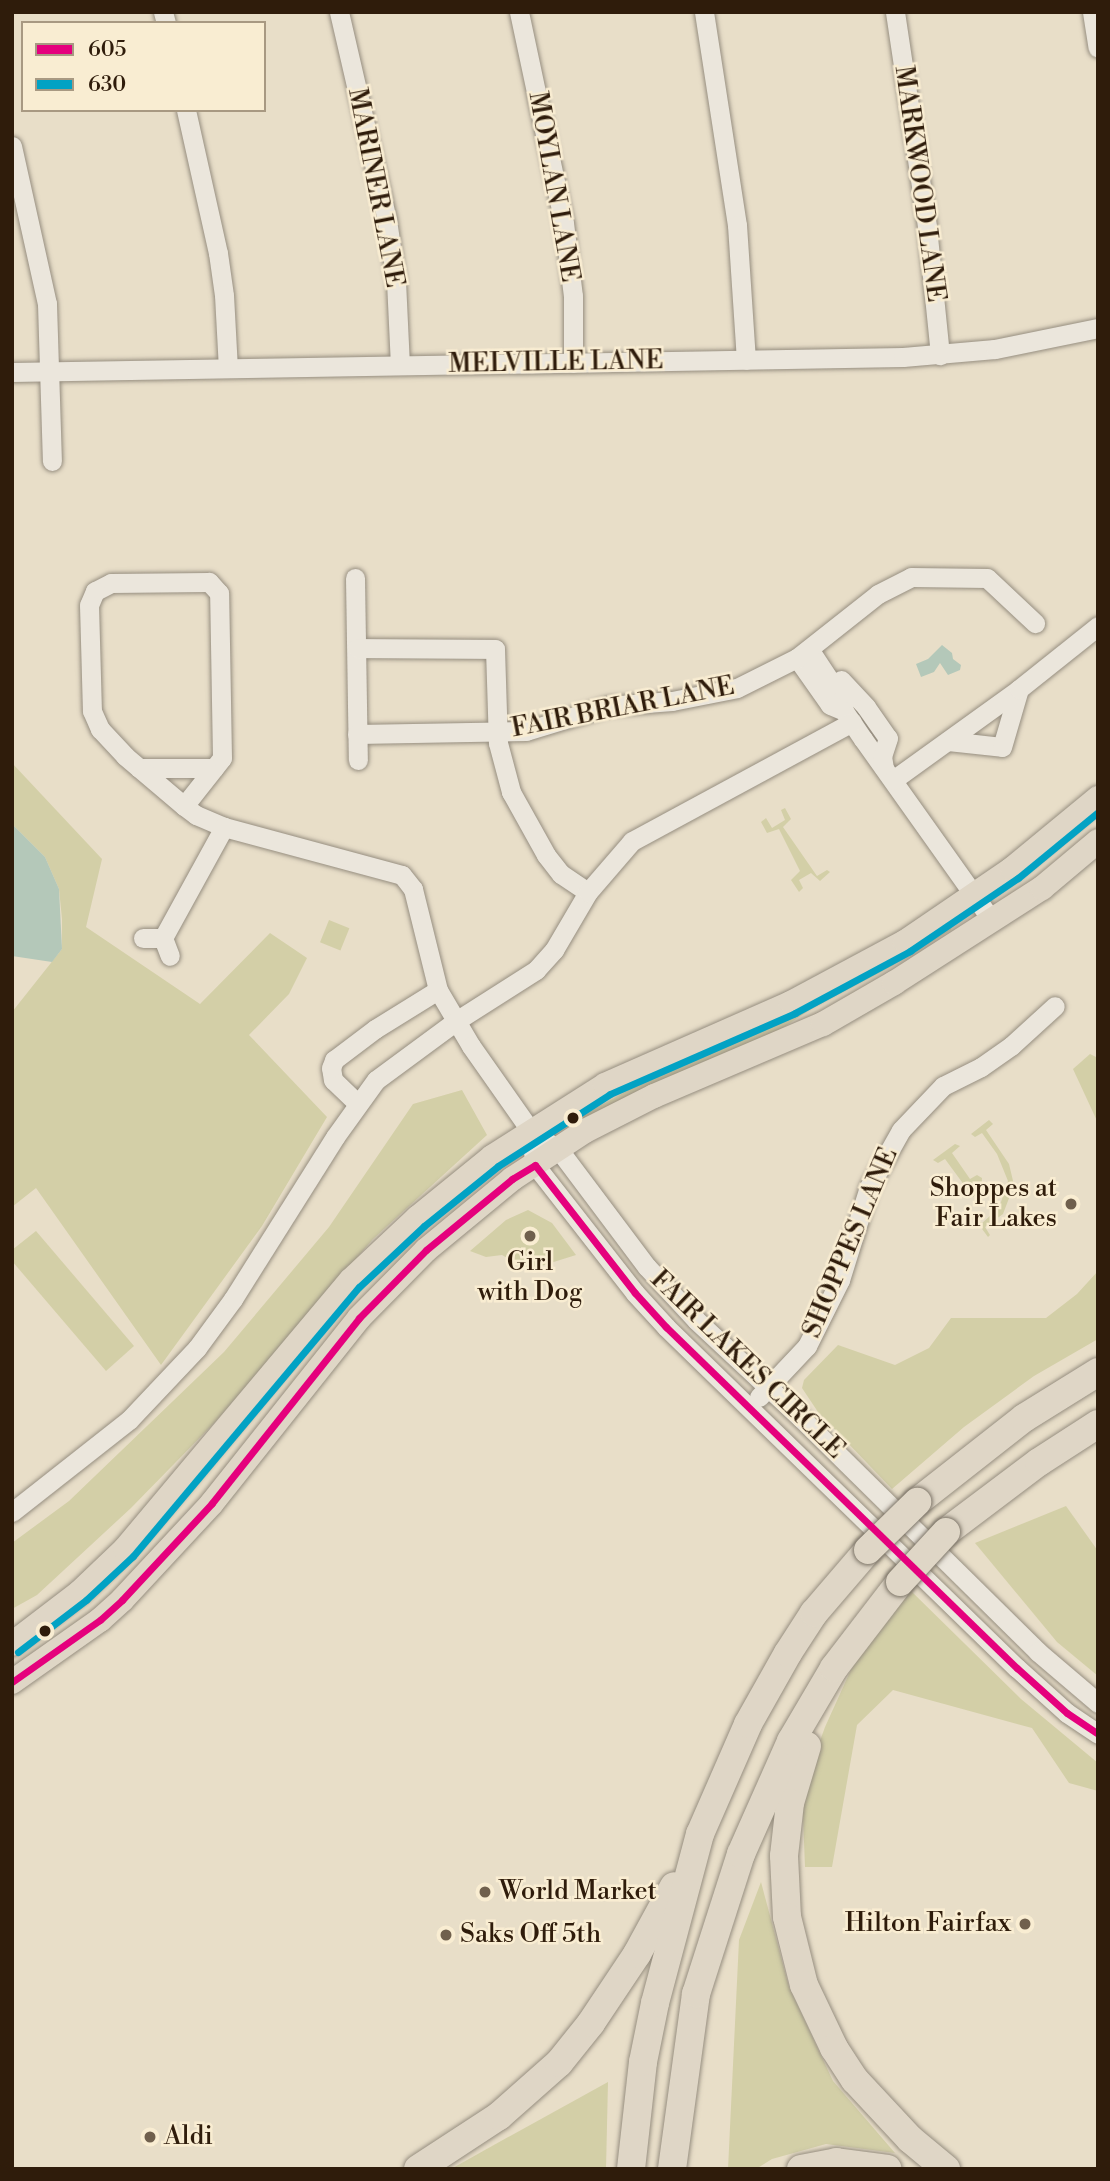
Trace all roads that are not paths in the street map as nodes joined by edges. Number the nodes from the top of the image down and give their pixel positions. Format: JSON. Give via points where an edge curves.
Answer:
{"nodes":[{"id":1,"x":339,"y":12,"type":"edge"},
{"id":2,"x":519,"y":12,"type":"edge"},
{"id":3,"x":704,"y":12,"type":"edge"},
{"id":4,"x":895,"y":12,"type":"edge"},
{"id":5,"x":1092,"y":12,"type":"edge"},
{"id":6,"x":1098,"y":48,"type":"edge"},
{"id":7,"x":186,"y":112,"type":"edge"},
{"id":8,"x":12,"y":146,"type":"edge"},
{"id":9,"x":1098,"y":328,"type":"edge"},
{"id":10,"x":940,"y":355,"type":"junction"},
{"id":11,"x":746,"y":360,"type":"junction"},
{"id":12,"x":573,"y":363,"type":"junction"},
{"id":13,"x":400,"y":365,"type":"junction"},
{"id":14,"x":228,"y":368,"type":"junction"},
{"id":15,"x":50,"y":371,"type":"junction"},
{"id":16,"x":12,"y":372,"type":"edge"},
{"id":17,"x":52,"y":461,"type":"dead end"},
{"id":18,"x":355,"y":578,"type":"dead end"},
{"id":19,"x":1035,"y":623,"type":"dead end"},
{"id":20,"x":1098,"y":626,"type":"edge"},
{"id":21,"x":357,"y":648,"type":"junction"},
{"id":22,"x":803,"y":654,"type":"junction"},
{"id":23,"x":1019,"y":689,"type":"junction"},
{"id":24,"x":850,"y":710,"type":"junction"},
{"id":25,"x":497,"y":732,"type":"junction"},
{"id":26,"x":358,"y":734,"type":"junction"},
{"id":27,"x":948,"y":741,"type":"junction"},
{"id":28,"x":358,"y":760,"type":"dead end"},
{"id":29,"x":139,"y":768,"type":"junction"},
{"id":30,"x":214,"y":768,"type":"junction"},
{"id":31,"x":888,"y":774,"type":"junction"},
{"id":32,"x":1098,"y":798,"type":"edge"},
{"id":33,"x":184,"y":806,"type":"junction"},
{"id":34,"x":224,"y":827,"type":"junction"},
{"id":35,"x":1098,"y":841,"type":"edge"},
{"id":36,"x":588,"y":892,"type":"junction"},
{"id":37,"x":975,"y":895,"type":"junction"},
{"id":38,"x":992,"y":919,"type":"junction"},
{"id":39,"x":159,"y":944,"type":"dead end"},
{"id":40,"x":438,"y":990,"type":"junction"},
{"id":41,"x":1055,"y":1006,"type":"dead end"},
{"id":42,"x":456,"y":1021,"type":"junction"},
{"id":43,"x":357,"y":1103,"type":"junction"},
{"id":44,"x":530,"y":1130,"type":"junction"},
{"id":45,"x":559,"y":1150,"type":"junction"},
{"id":46,"x":535,"y":1165,"type":"junction"},
{"id":47,"x":1098,"y":1371,"type":"edge"},
{"id":48,"x":768,"y":1389,"type":"junction"},
{"id":49,"x":747,"y":1408,"type":"junction"},
{"id":50,"x":1098,"y":1424,"type":"edge"},
{"id":51,"x":12,"y":1512,"type":"edge"},
{"id":52,"x":858,"y":1639,"type":"junction"},
{"id":53,"x":12,"y":1644,"type":"edge"},
{"id":54,"x":12,"y":1682,"type":"edge"},
{"id":55,"x":1098,"y":1703,"type":"edge"},
{"id":56,"x":1098,"y":1734,"type":"edge"},
{"id":57,"x":700,"y":1834,"type":"junction"},
{"id":58,"x":418,"y":2169,"type":"edge"},
{"id":59,"x":631,"y":2169,"type":"edge"},
{"id":60,"x":672,"y":2169,"type":"edge"},
{"id":61,"x":801,"y":2169,"type":"edge"},
{"id":62,"x":888,"y":2169,"type":"edge"},
{"id":63,"x":946,"y":2169,"type":"edge"}],
"edges":[{"from":1,"to":13,"type":"street","name":"MARINER LANE","via":[[387,220],[396,281]]},
{"from":2,"to":12,"type":"street","name":"MOYLAN LANE","via":[[564,223],[573,296]]},
{"from":3,"to":11,"type":"street","via":[[737,225]]},
{"from":4,"to":10,"type":"street","name":"MARKWOOD LANE","via":[[927,227]]},
{"from":5,"to":6,"type":"street"},
{"from":7,"to":14,"type":"street","via":[[218,253]]},
{"from":8,"to":15,"type":"street","via":[[47,304]]},
{"from":9,"to":10,"type":"street","name":"MELVILLE LANE","via":[[1008,347]]},
{"from":10,"to":11,"type":"street","name":"MELVILLE LANE"},
{"from":11,"to":12,"type":"street","name":"MELVILLE LANE"},
{"from":12,"to":13,"type":"street","name":"MELVILLE LANE"},
{"from":13,"to":14,"type":"street","name":"MELVILLE LANE"},
{"from":14,"to":15,"type":"street","name":"MELVILLE LANE"},
{"from":15,"to":16,"type":"street","name":"MELVILLE LANE"},
{"from":15,"to":17,"type":"street"},
{"from":18,"to":21,"type":"street"},
{"from":19,"to":22,"type":"street","name":"FAIR BRIAR LANE","via":[[986,578],[911,577],[878,594]]},
{"from":20,"to":23,"type":"street"},
{"from":21,"to":25,"type":"street","via":[[495,649]]},
{"from":21,"to":26,"type":"street"},
{"from":22,"to":24,"type":"street","via":[[823,683],[842,680]]},
{"from":22,"to":25,"type":"street","name":"FAIR BRIAR LANE","via":[[737,688],[672,701],[608,706],[526,732]]},
{"from":23,"to":27,"type":"street"},
{"from":23,"to":27,"type":"street","via":[[1002,747]]},
{"from":24,"to":31,"type":"street"},
{"from":24,"to":36,"type":"street","via":[[632,841]]},
{"from":25,"to":26,"type":"street","name":"FAIR BRIAR LANE"},
{"from":25,"to":36,"type":"street","via":[[511,792],[533,836],[561,874]]},
{"from":26,"to":28,"type":"street"},
{"from":27,"to":31,"type":"street"},
{"from":29,"to":30,"type":"street"},
{"from":29,"to":30,"type":"street","via":[[100,729],[92,711],[89,605],[95,591],[111,583],[209,582],[219,593],[222,758]]},
{"from":29,"to":33,"type":"street"},
{"from":30,"to":33,"type":"street"},
{"from":31,"to":37,"type":"street"},
{"from":32,"to":37,"type":"main road"},
{"from":33,"to":34,"type":"street"},
{"from":34,"to":39,"type":"street"},
{"from":34,"to":40,"type":"street","via":[[402,875],[413,889]]},
{"from":35,"to":38,"type":"main road","via":[[1042,888]]},
{"from":36,"to":42,"type":"street","via":[[561,940],[536,970]]},
{"from":37,"to":38,"type":"street"},
{"from":37,"to":44,"type":"main road","via":[[924,931],[842,977],[636,1069]]},
{"from":38,"to":45,"type":"main road","via":[[823,1024],[654,1096],[585,1131]]},
{"from":40,"to":42,"type":"street"},
{"from":40,"to":43,"type":"street","via":[[334,1060],[333,1080]]},
{"from":41,"to":48,"type":"street","name":"SHOPPES LANE","via":[[1011,1046],[943,1086],[901,1130],[869,1187],[840,1280],[825,1312],[807,1346]]},
{"from":42,"to":43,"type":"street","via":[[390,1066]]},
{"from":42,"to":44,"type":"street"},
{"from":43,"to":51,"type":"street","via":[[197,1349],[129,1420]]},
{"from":44,"to":45,"type":"street","name":"FAIR LAKES CIRCLE"},
{"from":44,"to":46,"type":"street","name":"FAIR LAKES CIRCLE"},
{"from":44,"to":53,"type":"main road","via":[[456,1185],[351,1280],[125,1549],[80,1592]]},
{"from":45,"to":46,"type":"main road"},
{"from":45,"to":48,"type":"street","name":"FAIR LAKES CIRCLE","via":[[660,1282]]},
{"from":46,"to":49,"type":"street","name":"FAIR LAKES CIRCLE","via":[[635,1293]]},
{"from":46,"to":54,"type":"main road","via":[[425,1250],[359,1318],[212,1503],[122,1600]]},
{"from":47,"to":57,"type":"highway","bridge":true,"via":[[1024,1418],[917,1502],[868,1550],[814,1613],[788,1653],[748,1724]]},
{"from":48,"to":49,"type":"street","name":"SHOPPES LANE"},
{"from":48,"to":55,"type":"street","name":"FAIR LAKES CIRCLE","via":[[1038,1652]]},
{"from":49,"to":56,"type":"street","name":"FAIR LAKES CIRCLE","via":[[1017,1668]]},
{"from":50,"to":52,"type":"highway","bridge":true,"via":[[946,1532]]},
{"from":52,"to":60,"type":"highway","via":[[834,1668],[791,1741],[741,1854],[696,1994]]},
{"from":52,"to":63,"type":"highway","via":[[819,1713],[796,1775],[785,1844],[787,1917],[804,1985],[834,2048],[882,2112]]},
{"from":57,"to":58,"type":"highway","via":[[637,1954],[579,2040],[522,2097]]},
{"from":57,"to":59,"type":"highway","via":[[650,2026]]},
{"from":61,"to":62,"type":"highway","via":[[836,2162]]}]}
